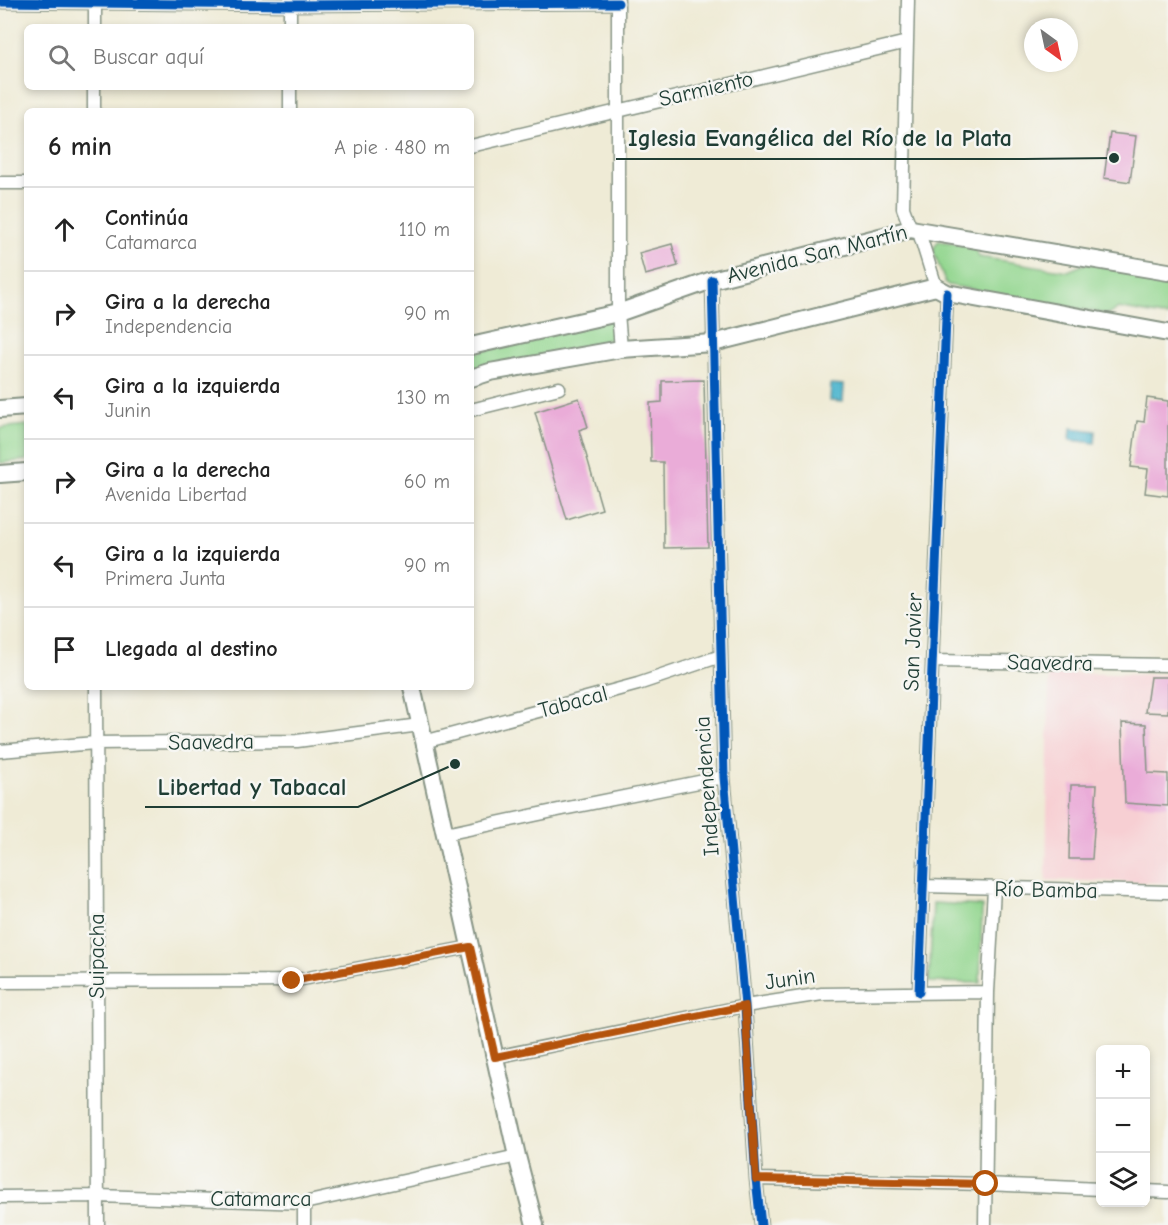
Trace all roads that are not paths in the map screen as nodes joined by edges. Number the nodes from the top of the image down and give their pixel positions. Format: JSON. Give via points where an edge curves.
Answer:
{"nodes":[{"id":1,"x":908,"y":0,"type":"edge"},
{"id":2,"x":95,"y":1,"type":"edge"},
{"id":3,"x":618,"y":1,"type":"edge"},
{"id":4,"x":0,"y":2,"type":"edge"},
{"id":5,"x":290,"y":2,"type":"edge"},
{"id":6,"x":95,"y":24,"type":"edge"},
{"id":7,"x":290,"y":24,"type":"edge"},
{"id":8,"x":907,"y":42,"type":"junction"},
{"id":9,"x":94,"y":90,"type":"edge"},
{"id":10,"x":290,"y":90,"type":"edge"},
{"id":11,"x":94,"y":108,"type":"edge"},
{"id":12,"x":290,"y":108,"type":"edge"},
{"id":13,"x":618,"y":110,"type":"junction"},
{"id":14,"x":474,"y":145,"type":"edge"},
{"id":15,"x":0,"y":183,"type":"edge"},
{"id":16,"x":24,"y":183,"type":"edge"},
{"id":17,"x":914,"y":229,"type":"junction"},
{"id":18,"x":1168,"y":272,"type":"edge"},
{"id":19,"x":712,"y":280,"type":"junction"},
{"id":20,"x":941,"y":290,"type":"junction"},
{"id":21,"x":618,"y":313,"type":"junction"},
{"id":22,"x":1168,"y":333,"type":"edge"},
{"id":23,"x":713,"y":343,"type":"junction"},
{"id":24,"x":474,"y":345,"type":"edge"},
{"id":25,"x":621,"y":349,"type":"junction"},
{"id":26,"x":474,"y":377,"type":"edge"},
{"id":27,"x":559,"y":388,"type":"dead end"},
{"id":28,"x":24,"y":407,"type":"edge"},
{"id":29,"x":0,"y":409,"type":"edge"},
{"id":30,"x":474,"y":409,"type":"edge"},
{"id":31,"x":24,"y":472,"type":"edge"},
{"id":32,"x":0,"y":474,"type":"edge"},
{"id":33,"x":721,"y":656,"type":"junction"},
{"id":34,"x":932,"y":661,"type":"junction"},
{"id":35,"x":1168,"y":665,"type":"edge"},
{"id":36,"x":96,"y":690,"type":"edge"},
{"id":37,"x":413,"y":690,"type":"edge"},
{"id":38,"x":420,"y":725,"type":"junction"},
{"id":39,"x":424,"y":742,"type":"junction"},
{"id":40,"x":95,"y":743,"type":"junction"},
{"id":41,"x":0,"y":751,"type":"edge"},
{"id":42,"x":724,"y":777,"type":"junction"},
{"id":43,"x":445,"y":834,"type":"junction"},
{"id":44,"x":923,"y":886,"type":"junction"},
{"id":45,"x":994,"y":888,"type":"junction"},
{"id":46,"x":1168,"y":892,"type":"edge"},
{"id":47,"x":470,"y":947,"type":"junction"},
{"id":48,"x":0,"y":982,"type":"edge"},
{"id":49,"x":97,"y":983,"type":"junction"},
{"id":50,"x":919,"y":992,"type":"junction"},
{"id":51,"x":988,"y":992,"type":"junction"},
{"id":52,"x":745,"y":1006,"type":"junction"},
{"id":53,"x":495,"y":1057,"type":"junction"},
{"id":54,"x":517,"y":1156,"type":"junction"},
{"id":55,"x":756,"y":1179,"type":"junction"},
{"id":56,"x":986,"y":1184,"type":"junction"},
{"id":57,"x":1096,"y":1189,"type":"edge"},
{"id":58,"x":1150,"y":1191,"type":"edge"},
{"id":59,"x":1168,"y":1192,"type":"edge"},
{"id":60,"x":98,"y":1196,"type":"junction"},
{"id":61,"x":0,"y":1197,"type":"edge"},
{"id":62,"x":304,"y":1203,"type":"junction"},
{"id":63,"x":98,"y":1225,"type":"edge"},
{"id":64,"x":304,"y":1225,"type":"edge"},
{"id":65,"x":535,"y":1225,"type":"edge"},
{"id":66,"x":761,"y":1225,"type":"edge"},
{"id":67,"x":985,"y":1225,"type":"edge"}],
"edges":[{"from":1,"to":8,"type":"street","name":"San Javier"},
{"from":2,"to":4,"type":"street"},
{"from":2,"to":5,"type":"street"},
{"from":2,"to":6,"type":"street"},
{"from":3,"to":5,"type":"street"},
{"from":3,"to":13,"type":"street"},
{"from":5,"to":7,"type":"street"},
{"from":8,"to":13,"type":"street","name":"Sarmiento"},
{"from":8,"to":17,"type":"street","name":"San Javier","via":[[903,208]]},
{"from":9,"to":11,"type":"street"},
{"from":10,"to":12,"type":"street"},
{"from":13,"to":14,"type":"street","name":"Sarmiento"},
{"from":13,"to":21,"type":"street"},
{"from":15,"to":16,"type":"street"},
{"from":17,"to":18,"type":"main road","name":"Avenida San Martín"},
{"from":17,"to":19,"type":"main road","name":"Avenida San Martín"},
{"from":17,"to":20,"type":"street","name":"San Javier"},
{"from":19,"to":21,"type":"main road","name":"Avenida San Martín"},
{"from":19,"to":23,"type":"street","name":"Independencia"},
{"from":20,"to":22,"type":"main road"},
{"from":20,"to":23,"type":"main road"},
{"from":20,"to":34,"type":"street","name":"San Javier"},
{"from":21,"to":24,"type":"main road","name":"Avenida San Martín"},
{"from":21,"to":25,"type":"street"},
{"from":23,"to":25,"type":"main road"},
{"from":23,"to":33,"type":"street","name":"Independencia"},
{"from":25,"to":26,"type":"main road"},
{"from":27,"to":30,"type":"street"},
{"from":28,"to":29,"type":"main road"},
{"from":31,"to":32,"type":"main road"},
{"from":33,"to":39,"type":"street","name":"Tabacal","via":[[638,684]]},
{"from":33,"to":42,"type":"street","name":"Independencia"},
{"from":34,"to":35,"type":"street","name":"Saavedra"},
{"from":34,"to":44,"type":"street","name":"San Javier"},
{"from":36,"to":40,"type":"street","name":"Suipacha"},
{"from":37,"to":38,"type":"main road"},
{"from":38,"to":39,"type":"main road"},
{"from":38,"to":40,"type":"street","name":"Saavedra","via":[[297,741]]},
{"from":39,"to":43,"type":"main road"},
{"from":40,"to":41,"type":"street","name":"Saavedra"},
{"from":40,"to":49,"type":"street","name":"Suipacha"},
{"from":42,"to":43,"type":"street"},
{"from":42,"to":52,"type":"street","name":"Independencia"},
{"from":43,"to":47,"type":"main road"},
{"from":44,"to":45,"type":"street","name":"Río Bamba"},
{"from":44,"to":50,"type":"street","name":"San Javier"},
{"from":45,"to":46,"type":"street","name":"Río Bamba"},
{"from":45,"to":51,"type":"street"},
{"from":47,"to":49,"type":"street","via":[[292,981]]},
{"from":47,"to":53,"type":"main road"},
{"from":48,"to":49,"type":"street"},
{"from":49,"to":60,"type":"street","name":"Suipacha"},
{"from":50,"to":51,"type":"street","name":"Junin"},
{"from":50,"to":52,"type":"street","name":"Junin","via":[[822,994]]},
{"from":51,"to":56,"type":"street"},
{"from":52,"to":53,"type":"street","name":"Junin"},
{"from":52,"to":55,"type":"street","name":"Independencia"},
{"from":53,"to":54,"type":"main road"},
{"from":54,"to":62,"type":"street","name":"Catamarca"},
{"from":54,"to":65,"type":"main road"},
{"from":55,"to":56,"type":"street"},
{"from":55,"to":66,"type":"street","name":"Independencia"},
{"from":56,"to":57,"type":"street"},
{"from":56,"to":67,"type":"street"},
{"from":58,"to":59,"type":"street"},
{"from":60,"to":61,"type":"street","name":"Catamarca"},
{"from":60,"to":62,"type":"street","name":"Catamarca"},
{"from":60,"to":63,"type":"street","name":"Suipacha"},
{"from":62,"to":64,"type":"street"}]}
